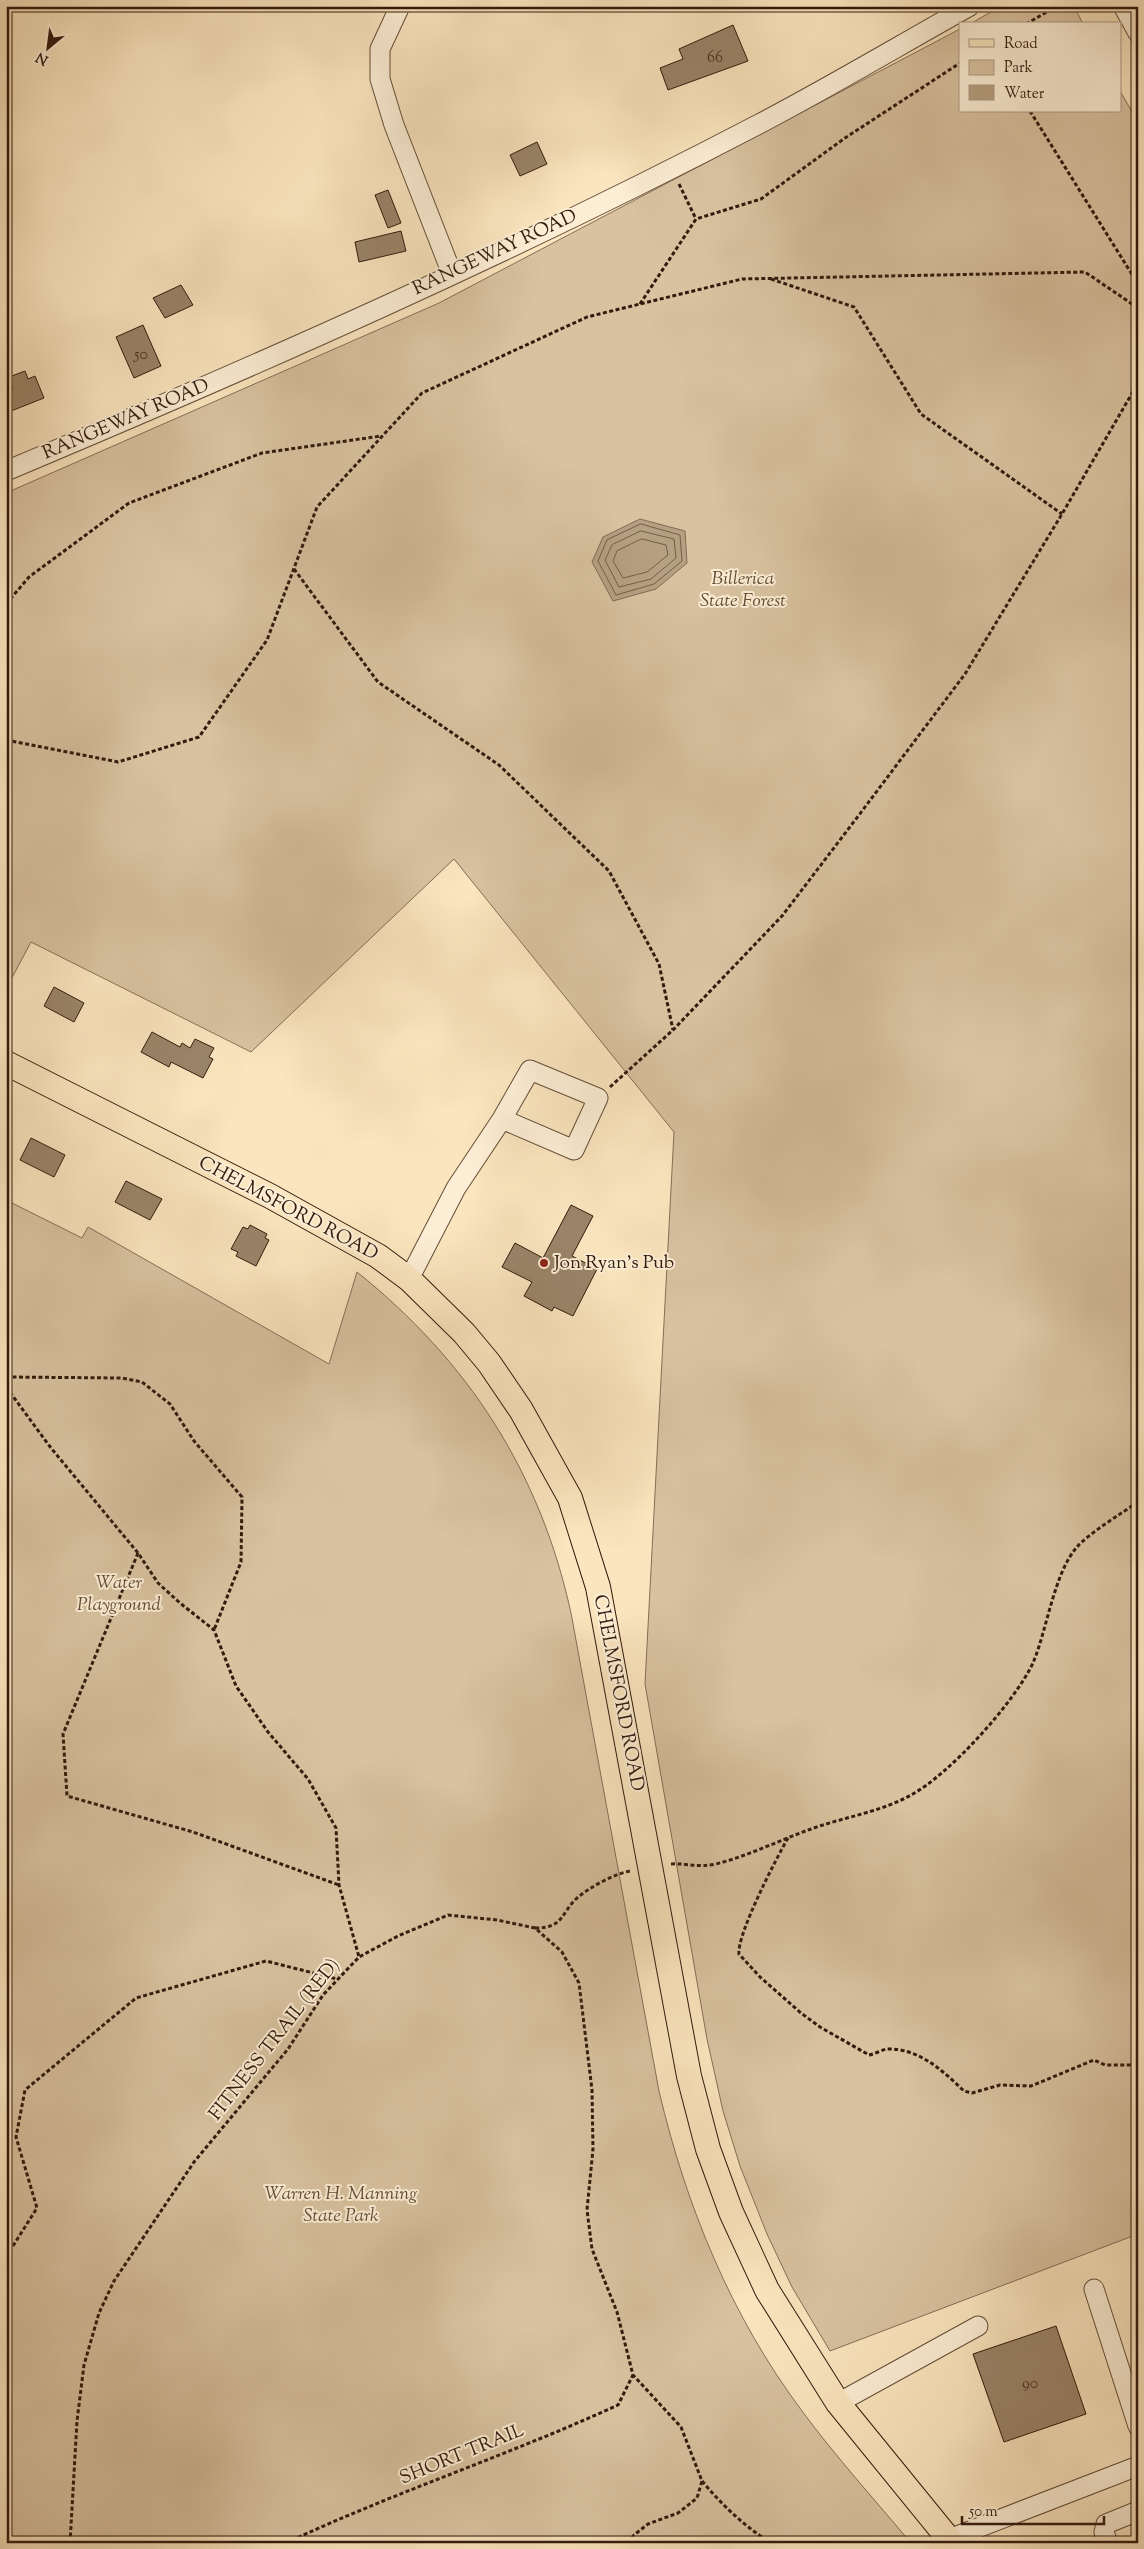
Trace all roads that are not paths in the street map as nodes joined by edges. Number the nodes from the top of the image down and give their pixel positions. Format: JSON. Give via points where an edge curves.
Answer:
{"nodes":[{"id":1,"x":400,"y":6,"type":"edge"},
{"id":2,"x":970,"y":6,"type":"edge"},
{"id":3,"x":1123,"y":6,"type":"edge"},
{"id":4,"x":1138,"y":34,"type":"edge"},
{"id":5,"x":452,"y":274,"type":"junction"},
{"id":6,"x":6,"y":472,"type":"edge"},
{"id":7,"x":6,"y":1063,"type":"edge"},
{"id":8,"x":502,"y":1119,"type":"junction"},
{"id":9,"x":409,"y":1279,"type":"junction"},
{"id":10,"x":1094,"y":2289,"type":"dead end"},
{"id":11,"x":978,"y":2326,"type":"dead end"},
{"id":12,"x":838,"y":2403,"type":"junction"},
{"id":13,"x":1138,"y":2426,"type":"edge"},
{"id":14,"x":1138,"y":2466,"type":"edge"},
{"id":15,"x":1138,"y":2511,"type":"edge"},
{"id":16,"x":950,"y":2541,"type":"edge"},
{"id":17,"x":1108,"y":2543,"type":"edge"}],
"edges":[{"from":1,"to":5,"type":"street","via":[[380,49],[380,79],[394,125]]},
{"from":2,"to":5,"type":"street","name":"RANGEWAY ROAD","via":[[760,123]]},
{"from":3,"to":4,"type":"street"},
{"from":5,"to":6,"type":"street","name":"RANGEWAY ROAD"},
{"from":7,"to":9,"type":"main road","name":"CHELMSFORD ROAD","via":[[328,1226]]},
{"from":8,"to":8,"type":"street","via":[[530,1070],[598,1098],[574,1150]]},
{"from":8,"to":9,"type":"street","via":[[456,1188]]},
{"from":9,"to":12,"type":"main road","name":"CHELMSFORD ROAD","via":[[489,1363],[521,1410],[570,1498],[598,1587],[689,2076],[708,2149],[731,2212],[767,2290]]},
{"from":10,"to":13,"type":"street"},
{"from":11,"to":12,"type":"street"},
{"from":12,"to":16,"type":"main road","name":"CHELMSFORD ROAD"},
{"from":14,"to":16,"type":"street"},
{"from":15,"to":17,"type":"street","via":[[1106,2524],[1104,2532]]}]}
